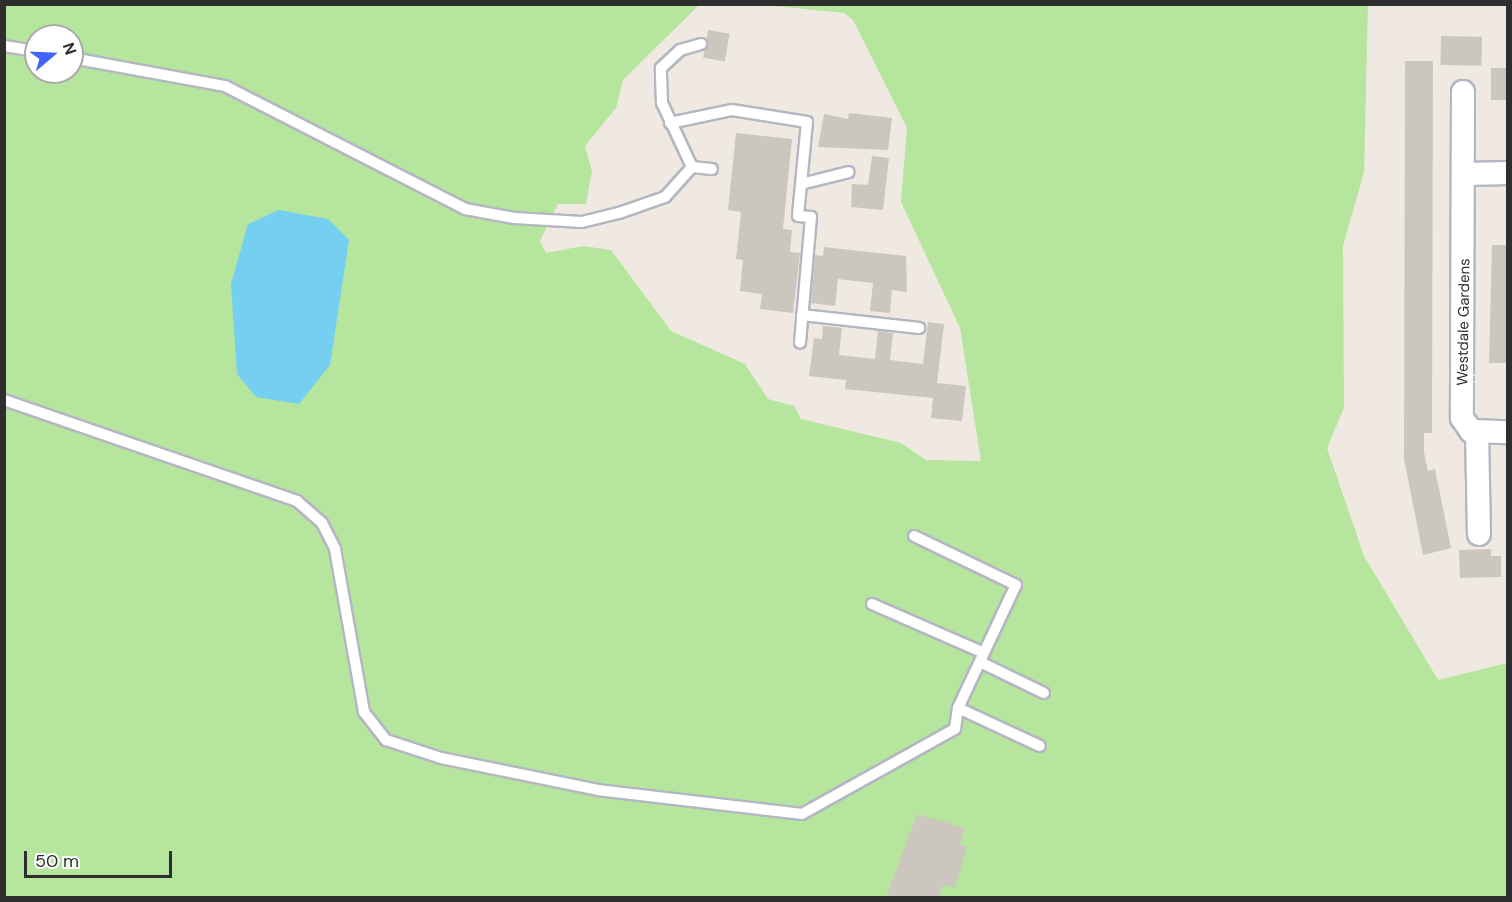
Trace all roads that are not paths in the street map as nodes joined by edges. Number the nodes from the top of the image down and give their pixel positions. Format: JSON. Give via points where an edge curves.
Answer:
{"nodes":[{"id":1,"x":701,"y":44,"type":"dead end"},
{"id":2,"x":4,"y":46,"type":"edge"},
{"id":3,"x":24,"y":49,"type":"edge"},
{"id":4,"x":84,"y":60,"type":"edge"},
{"id":5,"x":1463,"y":92,"type":"dead end"},
{"id":6,"x":670,"y":123,"type":"junction"},
{"id":7,"x":692,"y":167,"type":"junction"},
{"id":8,"x":712,"y":169,"type":"dead end"},
{"id":9,"x":849,"y":172,"type":"dead end"},
{"id":10,"x":1508,"y":173,"type":"edge"},
{"id":11,"x":1466,"y":174,"type":"junction"},
{"id":12,"x":801,"y":184,"type":"junction"},
{"id":13,"x":802,"y":315,"type":"junction"},
{"id":14,"x":919,"y":328,"type":"dead end"},
{"id":15,"x":800,"y":343,"type":"dead end"},
{"id":16,"x":4,"y":400,"type":"edge"},
{"id":17,"x":1477,"y":431,"type":"junction"},
{"id":18,"x":1508,"y":432,"type":"edge"},
{"id":19,"x":1479,"y":534,"type":"dead end"},
{"id":20,"x":914,"y":536,"type":"dead end"},
{"id":21,"x":872,"y":604,"type":"dead end"},
{"id":22,"x":982,"y":657,"type":"junction"},
{"id":23,"x":1044,"y":693,"type":"dead end"},
{"id":24,"x":958,"y":708,"type":"junction"},
{"id":25,"x":1040,"y":746,"type":"dead end"}],
"edges":[{"from":1,"to":6,"type":"lane","via":[[680,50],[661,68],[662,103]]},
{"from":2,"to":3,"type":"lane"},
{"from":4,"to":7,"type":"lane","via":[[225,86],[465,209],[514,218],[582,222],[619,213],[665,197]]},
{"from":5,"to":11,"type":"street","name":"Westdale Gardens"},
{"from":6,"to":7,"type":"lane"},
{"from":6,"to":12,"type":"lane","via":[[732,110],[807,122]]},
{"from":7,"to":8,"type":"lane"},
{"from":9,"to":12,"type":"lane"},
{"from":10,"to":11,"type":"street"},
{"from":11,"to":17,"type":"street","name":"Westdale Gardens","via":[[1462,418],[1470,431]]},
{"from":12,"to":13,"type":"lane","via":[[798,216],[811,218]]},
{"from":13,"to":14,"type":"lane"},
{"from":13,"to":15,"type":"lane"},
{"from":16,"to":24,"type":"lane","via":[[297,501],[322,523],[335,549],[364,712],[386,740],[441,758],[598,790],[802,814],[955,729]]},
{"from":17,"to":18,"type":"street"},
{"from":17,"to":19,"type":"street"},
{"from":20,"to":22,"type":"lane","via":[[1016,585]]},
{"from":21,"to":22,"type":"lane"},
{"from":22,"to":23,"type":"lane"},
{"from":22,"to":24,"type":"lane"},
{"from":24,"to":25,"type":"lane"}]}
